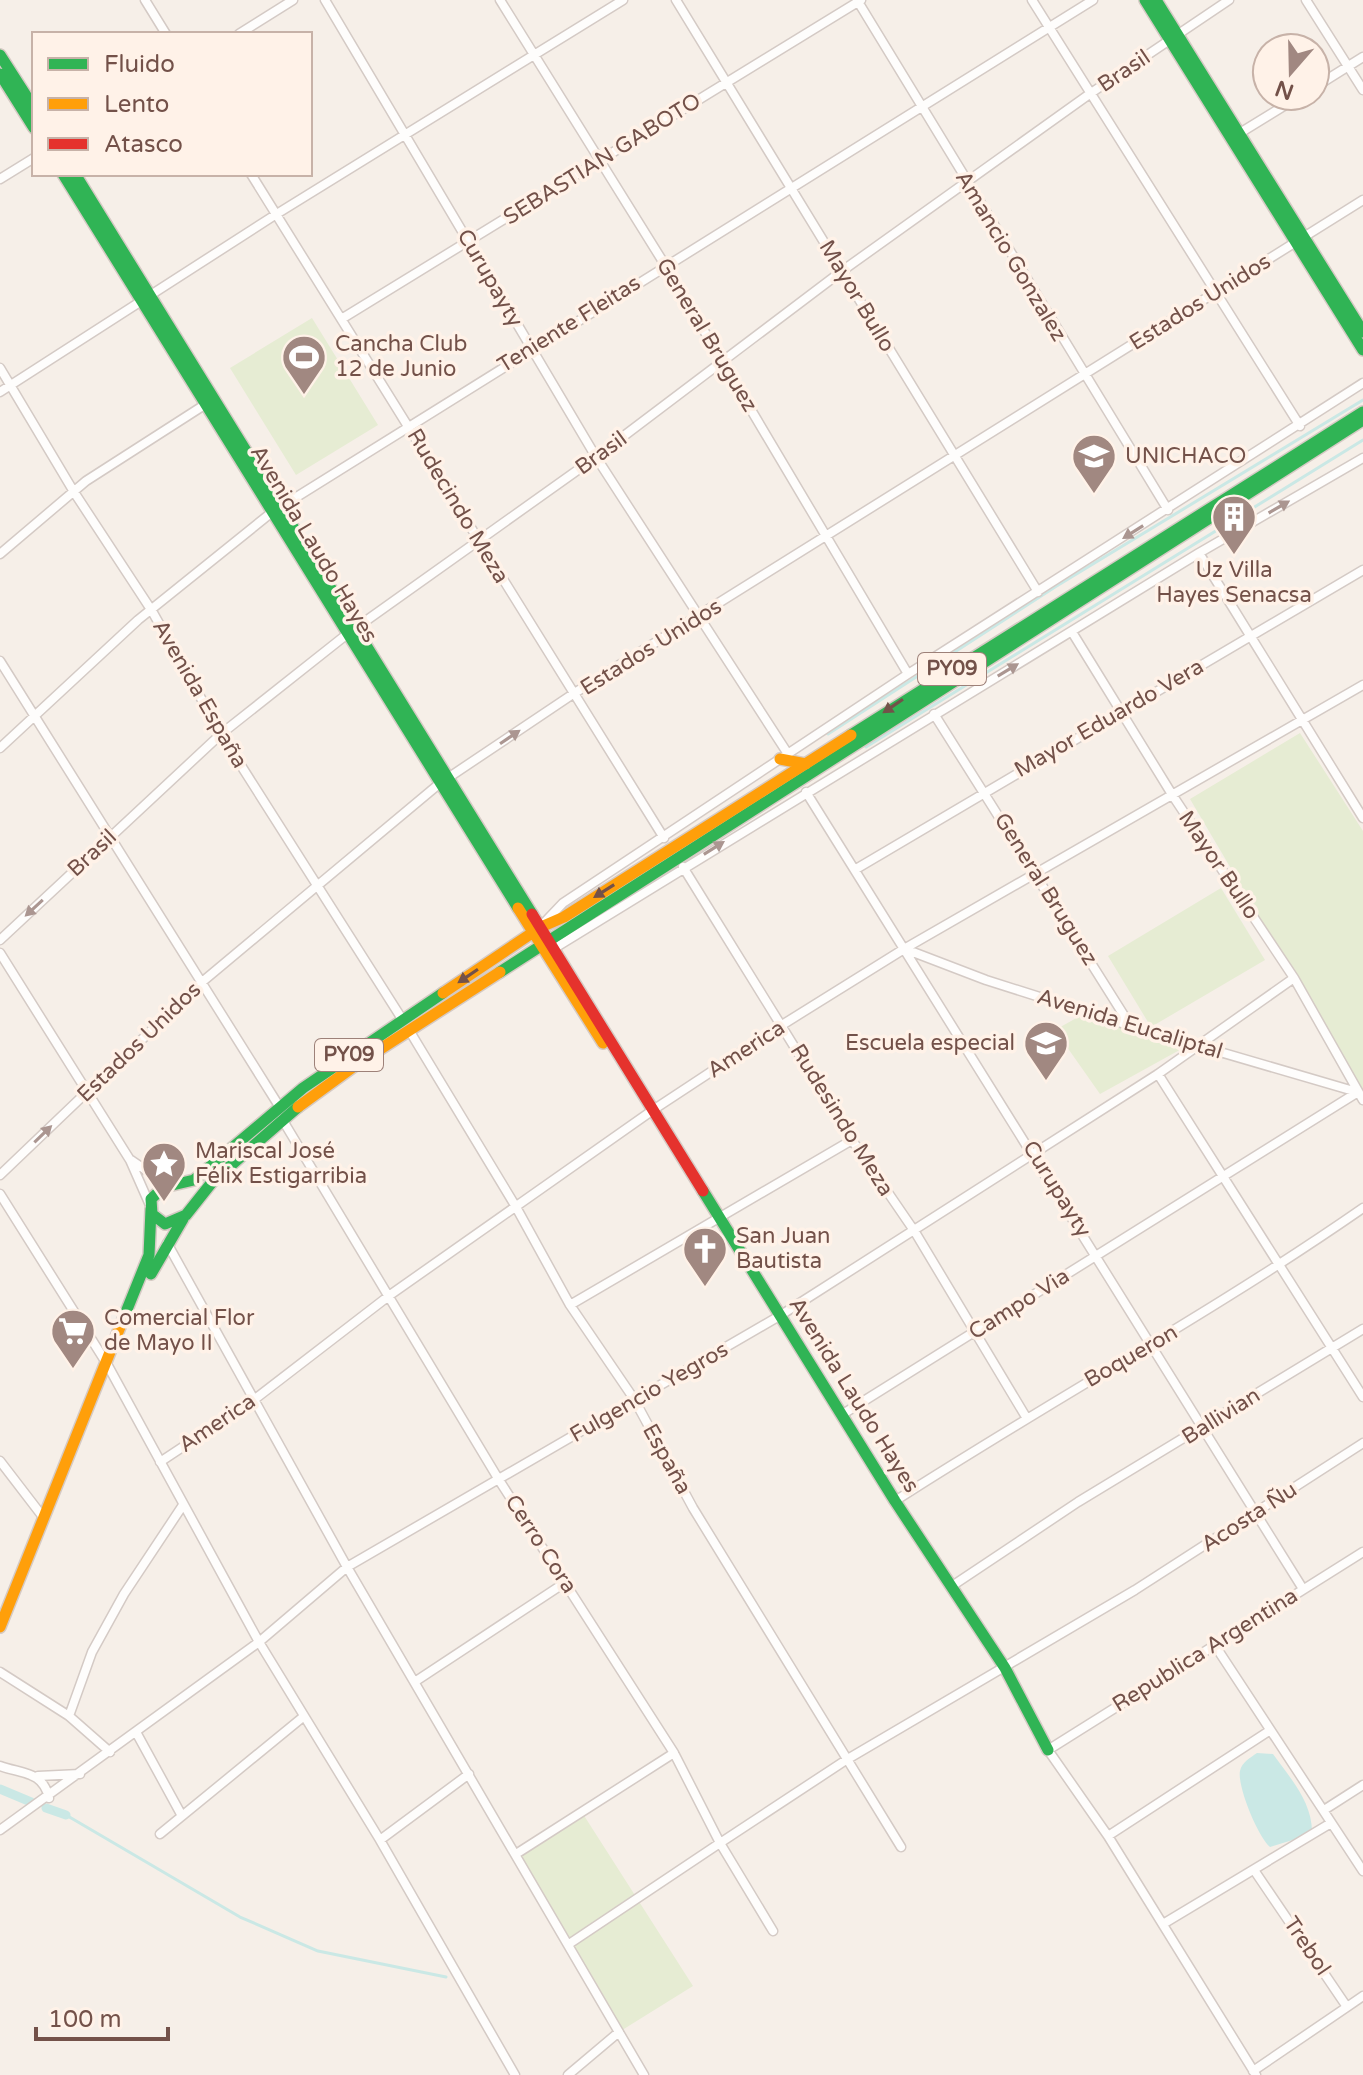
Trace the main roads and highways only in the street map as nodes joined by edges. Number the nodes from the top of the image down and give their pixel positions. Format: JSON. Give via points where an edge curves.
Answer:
{"nodes":[{"id":1,"x":1145,"y":0,"type":"edge"},
{"id":2,"x":1156,"y":0,"type":"edge"},
{"id":3,"x":1174,"y":37,"type":"junction"},
{"id":4,"x":0,"y":55,"type":"edge"},
{"id":5,"x":0,"y":74,"type":"edge"},
{"id":6,"x":32,"y":105,"type":"edge"},
{"id":7,"x":32,"y":125,"type":"edge"},
{"id":8,"x":64,"y":176,"type":"edge"},
{"id":9,"x":76,"y":176,"type":"edge"},
{"id":10,"x":1300,"y":240,"type":"junction"},
{"id":11,"x":146,"y":301,"type":"junction"},
{"id":12,"x":1363,"y":332,"type":"edge"},
{"id":13,"x":1363,"y":350,"type":"edge"},
{"id":14,"x":1363,"y":412,"type":"edge"},
{"id":15,"x":1363,"y":420,"type":"edge"},
{"id":16,"x":784,"y":757,"type":"road end"},
{"id":17,"x":806,"y":764,"type":"junction"},
{"id":18,"x":537,"y":930,"type":"junction"},
{"id":19,"x":547,"y":945,"type":"junction"},
{"id":20,"x":171,"y":1186,"type":"junction"},
{"id":21,"x":150,"y":1207,"type":"junction"},
{"id":22,"x":186,"y":1215,"type":"junction"},
{"id":23,"x":107,"y":1364,"type":"junction"},
{"id":24,"x":0,"y":1627,"type":"edge"},
{"id":25,"x":1048,"y":1750,"type":"road end"}],
"edges":[{"from":1,"to":3,"type":"main road"},
{"from":2,"to":3,"type":"main road"},
{"from":3,"to":10,"type":"main road"},
{"from":4,"to":6,"type":"main road"},
{"from":5,"to":7,"type":"main road"},
{"from":8,"to":11,"type":"main road","name":"Avenida Laudo Hayes"},
{"from":9,"to":11,"type":"main road","name":"Avenida Laudo Hayes"},
{"from":10,"to":12,"type":"main road"},
{"from":10,"to":13,"type":"main road"},
{"from":11,"to":18,"type":"main road","name":"Avenida Laudo Hayes"},
{"from":14,"to":17,"type":"main road","number":"PY09","one_way":true},
{"from":15,"to":19,"type":"main road","number":"PY09"},
{"from":16,"to":17,"type":"main road"},
{"from":17,"to":18,"type":"main road","number":"PY09","one_way":true},
{"from":18,"to":19,"type":"main road","name":"Avenida Laudo Hayes"},
{"from":18,"to":20,"type":"main road","number":"PY09","one_way":true,"via":[[279,1106],[194,1180]]},
{"from":19,"to":22,"type":"main road","number":"PY09","via":[[409,1030],[282,1119],[215,1179]]},
{"from":19,"to":25,"type":"main road","name":"Avenida Laudo Hayes","via":[[1005,1668]]},
{"from":20,"to":21,"type":"main road","number":"PY09","via":[[158,1190]]},
{"from":20,"to":22,"type":"main road","via":[[188,1199]]},
{"from":21,"to":22,"type":"main road","via":[[165,1224]]},
{"from":21,"to":23,"type":"main road","number":"PY09","via":[[149,1255]]},
{"from":22,"to":23,"type":"main road","number":"PY09","via":[[167,1242]]},
{"from":23,"to":24,"type":"main road","number":"PY09"}]}
